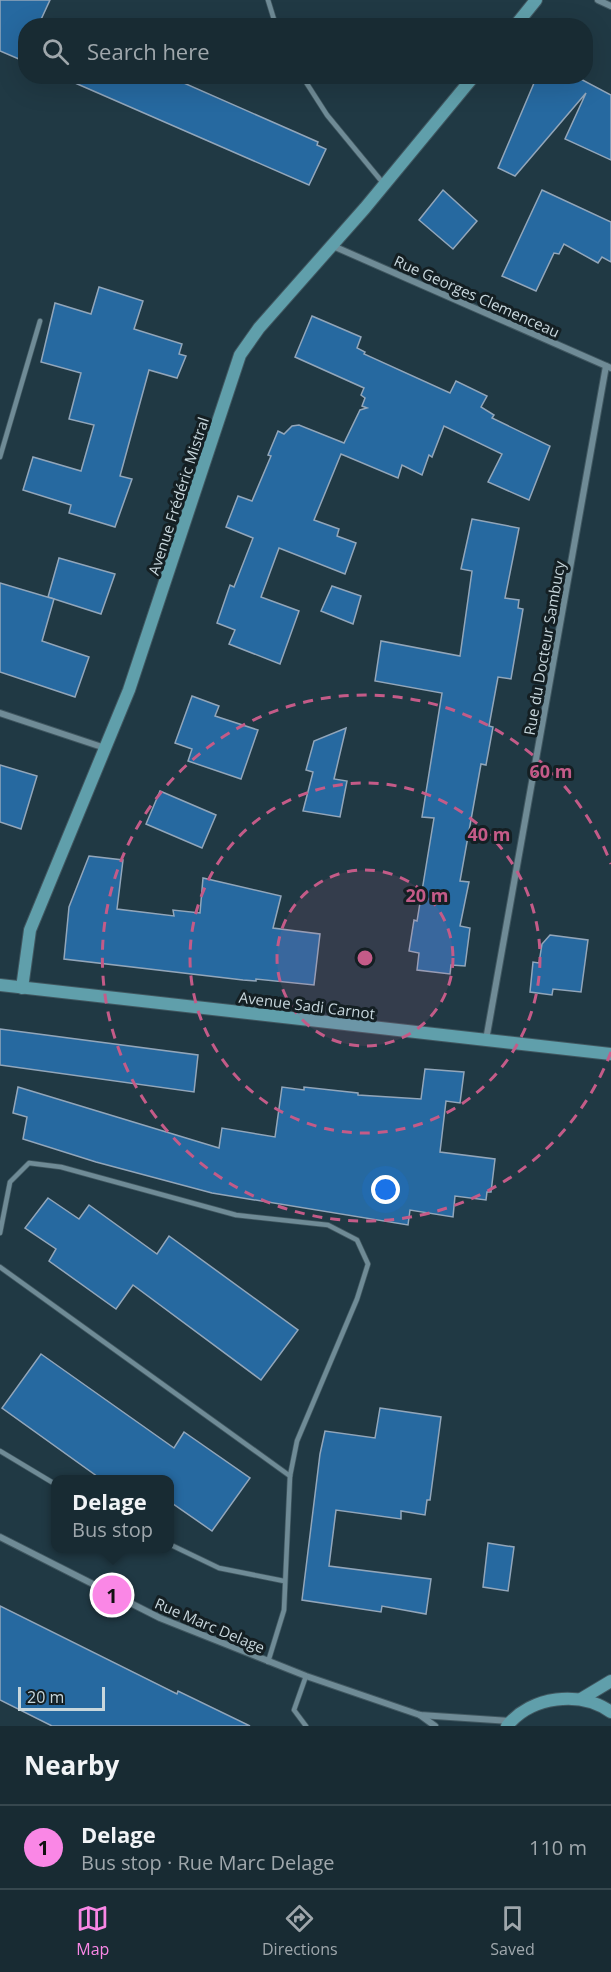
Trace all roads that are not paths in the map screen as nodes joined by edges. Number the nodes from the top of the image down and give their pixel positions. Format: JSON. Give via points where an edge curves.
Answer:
{"nodes":[{"id":1,"x":268,"y":0,"type":"edge"},
{"id":2,"x":536,"y":0,"type":"edge"},
{"id":3,"x":598,"y":0,"type":"edge"},
{"id":4,"x":611,"y":6,"type":"edge"},
{"id":5,"x":274,"y":18,"type":"edge"},
{"id":6,"x":521,"y":18,"type":"edge"},
{"id":7,"x":308,"y":84,"type":"edge"},
{"id":8,"x":467,"y":84,"type":"edge"},
{"id":9,"x":384,"y":185,"type":"junction"},
{"id":10,"x":333,"y":246,"type":"junction"},
{"id":11,"x":40,"y":321,"type":"dead end"},
{"id":12,"x":609,"y":367,"type":"edge"},
{"id":13,"x":0,"y":457,"type":"edge"},
{"id":14,"x":0,"y":713,"type":"edge"},
{"id":15,"x":105,"y":748,"type":"junction"},
{"id":16,"x":0,"y":985,"type":"edge"},
{"id":17,"x":22,"y":987,"type":"junction"},
{"id":18,"x":486,"y":1041,"type":"junction"},
{"id":19,"x":611,"y":1054,"type":"edge"},
{"id":20,"x":0,"y":1233,"type":"edge"},
{"id":21,"x":0,"y":1267,"type":"edge"},
{"id":22,"x":0,"y":1451,"type":"edge"},
{"id":23,"x":291,"y":1476,"type":"junction"},
{"id":24,"x":51,"y":1482,"type":"edge"},
{"id":25,"x":0,"y":1536,"type":"edge"},
{"id":26,"x":174,"y":1546,"type":"edge"},
{"id":27,"x":284,"y":1581,"type":"junction"},
{"id":28,"x":268,"y":1662,"type":"junction"},
{"id":29,"x":306,"y":1676,"type":"junction"},
{"id":30,"x":611,"y":1682,"type":"edge"},
{"id":31,"x":581,"y":1699,"type":"junction"},
{"id":32,"x":611,"y":1712,"type":"edge"},
{"id":33,"x":420,"y":1715,"type":"junction"},
{"id":34,"x":509,"y":1724,"type":"edge"},
{"id":35,"x":306,"y":1726,"type":"edge"},
{"id":36,"x":435,"y":1726,"type":"edge"}],
"edges":[{"from":1,"to":5,"type":"lane"},
{"from":2,"to":6,"type":"street"},
{"from":3,"to":4,"type":"street"},
{"from":7,"to":9,"type":"lane","via":[[327,115]]},
{"from":8,"to":9,"type":"street","name":"Avenue Frédéric Mistral"},
{"from":9,"to":10,"type":"street","name":"Avenue Frédéric Mistral"},
{"from":10,"to":12,"type":"street","name":"Rue Georges Clemenceau"},
{"from":10,"to":15,"type":"street","name":"Avenue Frédéric Mistral","via":[[259,328],[240,355],[129,690]]},
{"from":11,"to":13,"type":"lane"},
{"from":12,"to":18,"type":"street","name":"Rue du Docteur Sambucy"},
{"from":14,"to":15,"type":"street"},
{"from":15,"to":17,"type":"street","name":"Avenue Frédéric Mistral","via":[[30,930]]},
{"from":16,"to":17,"type":"street","name":"Avenue Sadi Carnot"},
{"from":17,"to":18,"type":"street","name":"Avenue Sadi Carnot"},
{"from":18,"to":19,"type":"street","name":"Avenue Sadi Carnot"},
{"from":20,"to":23,"type":"lane","via":[[10,1182],[29,1163],[62,1167],[236,1215],[328,1225],[357,1240],[368,1264],[297,1441]]},
{"from":21,"to":23,"type":"lane"},
{"from":22,"to":24,"type":"lane"},
{"from":23,"to":27,"type":"lane"},
{"from":25,"to":28,"type":"street","name":"Rue Marc Delage","via":[[160,1618]]},
{"from":26,"to":27,"type":"lane","via":[[219,1568]]},
{"from":27,"to":28,"type":"lane","via":[[284,1610]]},
{"from":28,"to":29,"type":"street","name":"Rue Marc Delage"},
{"from":29,"to":33,"type":"street","name":"Rue Marc Delage"},
{"from":29,"to":35,"type":"lane","via":[[294,1710]]},
{"from":30,"to":31,"type":"street"},
{"from":31,"to":32,"type":"street"},
{"from":31,"to":34,"type":"street","via":[[556,1699],[532,1707]]},
{"from":33,"to":34,"type":"street","name":"Rue Marc Delage"},
{"from":33,"to":36,"type":"street","name":"Rue Marc Delage"}]}
